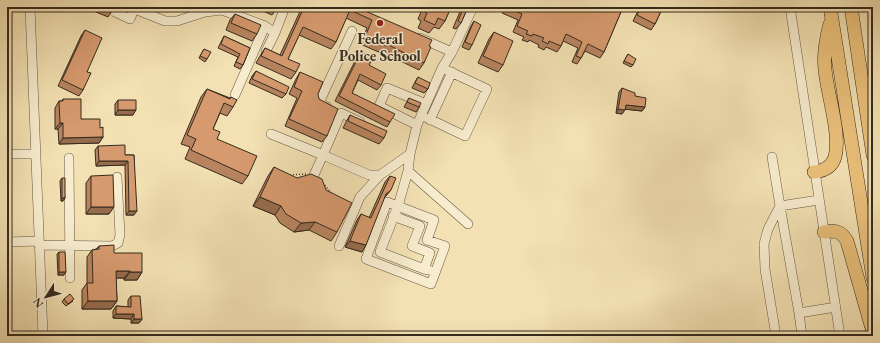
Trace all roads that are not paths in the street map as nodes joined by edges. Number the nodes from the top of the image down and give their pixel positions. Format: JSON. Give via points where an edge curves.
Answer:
{"nodes":[{"id":1,"x":30,"y":7,"type":"edge"},
{"id":2,"x":117,"y":7,"type":"edge"},
{"id":3,"x":285,"y":7,"type":"edge"},
{"id":4,"x":473,"y":7,"type":"edge"},
{"id":5,"x":790,"y":7,"type":"edge"},
{"id":6,"x":850,"y":7,"type":"edge"},
{"id":7,"x":135,"y":8,"type":"edge"},
{"id":8,"x":831,"y":12,"type":"edge"},
{"id":9,"x":266,"y":26,"type":"junction"},
{"id":10,"x":352,"y":31,"type":"dead end"},
{"id":11,"x":275,"y":33,"type":"junction"},
{"id":12,"x":411,"y":34,"type":"edge"},
{"id":13,"x":266,"y":51,"type":"edge"},
{"id":14,"x":452,"y":52,"type":"junction"},
{"id":15,"x":442,"y":68,"type":"junction"},
{"id":16,"x":452,"y":72,"type":"junction"},
{"id":17,"x":235,"y":95,"type":"dead end"},
{"id":18,"x":426,"y":104,"type":"junction"},
{"id":19,"x":341,"y":113,"type":"junction"},
{"id":20,"x":421,"y":115,"type":"junction"},
{"id":21,"x":430,"y":120,"type":"junction"},
{"id":22,"x":417,"y":125,"type":"junction"},
{"id":23,"x":369,"y":126,"type":"edge"},
{"id":24,"x":271,"y":134,"type":"dead end"},
{"id":25,"x":7,"y":154,"type":"edge"},
{"id":26,"x":36,"y":154,"type":"junction"},
{"id":27,"x":410,"y":154,"type":"junction"},
{"id":28,"x":323,"y":155,"type":"junction"},
{"id":29,"x":873,"y":155,"type":"edge"},
{"id":30,"x":772,"y":157,"type":"dead end"},
{"id":31,"x":70,"y":158,"type":"dead end"},
{"id":32,"x":408,"y":171,"type":"junction"},
{"id":33,"x":814,"y":172,"type":"junction"},
{"id":34,"x":380,"y":175,"type":"junction"},
{"id":35,"x":313,"y":176,"type":"edge"},
{"id":36,"x":117,"y":177,"type":"dead end"},
{"id":37,"x":819,"y":200,"type":"junction"},
{"id":38,"x":398,"y":206,"type":"junction"},
{"id":39,"x":780,"y":206,"type":"junction"},
{"id":40,"x":393,"y":216,"type":"junction"},
{"id":41,"x":468,"y":224,"type":"dead end"},
{"id":42,"x":824,"y":232,"type":"junction"},
{"id":43,"x":7,"y":242,"type":"edge"},
{"id":44,"x":39,"y":243,"type":"junction"},
{"id":45,"x":70,"y":246,"type":"junction"},
{"id":46,"x":339,"y":246,"type":"dead end"},
{"id":47,"x":424,"y":269,"type":"junction"},
{"id":48,"x":435,"y":272,"type":"junction"},
{"id":49,"x":70,"y":278,"type":"dead end"},
{"id":50,"x":873,"y":278,"type":"edge"},
{"id":51,"x":836,"y":307,"type":"junction"},
{"id":52,"x":799,"y":313,"type":"junction"},
{"id":53,"x":873,"y":332,"type":"edge"},
{"id":54,"x":43,"y":336,"type":"edge"},
{"id":55,"x":776,"y":336,"type":"edge"},
{"id":56,"x":802,"y":336,"type":"edge"},
{"id":57,"x":840,"y":336,"type":"edge"}],
"edges":[{"from":1,"to":26,"type":"street"},
{"from":2,"to":7,"type":"street","via":[[115,12],[130,19]]},
{"from":3,"to":11,"type":"street"},
{"from":4,"to":14,"type":"street"},
{"from":5,"to":33,"type":"street"},
{"from":6,"to":29,"type":"highway"},
{"from":7,"to":9,"type":"street","via":[[165,21],[178,21],[205,12],[222,10]]},
{"from":8,"to":33,"type":"highway","via":[[824,68],[836,139],[835,157],[823,171]]},
{"from":8,"to":50,"type":"highway"},
{"from":9,"to":11,"type":"street"},
{"from":9,"to":17,"type":"street"},
{"from":10,"to":19,"type":"street","via":[[319,103]]},
{"from":11,"to":13,"type":"street"},
{"from":12,"to":14,"type":"street"},
{"from":14,"to":15,"type":"street"},
{"from":15,"to":16,"type":"street"},
{"from":15,"to":18,"type":"street"},
{"from":16,"to":21,"type":"street"},
{"from":16,"to":21,"type":"street","via":[[487,89],[475,116],[465,136]]},
{"from":18,"to":20,"type":"street"},
{"from":18,"to":22,"type":"street","via":[[387,88],[379,106]]},
{"from":19,"to":23,"type":"street"},
{"from":19,"to":28,"type":"street"},
{"from":20,"to":21,"type":"street"},
{"from":20,"to":22,"type":"street"},
{"from":22,"to":27,"type":"street"},
{"from":24,"to":28,"type":"street"},
{"from":25,"to":26,"type":"street"},
{"from":26,"to":44,"type":"street"},
{"from":27,"to":32,"type":"street"},
{"from":27,"to":34,"type":"street"},
{"from":28,"to":34,"type":"street","via":[[369,175]]},
{"from":28,"to":35,"type":"street"},
{"from":30,"to":39,"type":"street"},
{"from":31,"to":45,"type":"street"},
{"from":32,"to":38,"type":"street"},
{"from":32,"to":41,"type":"street"},
{"from":33,"to":37,"type":"street"},
{"from":34,"to":46,"type":"street","via":[[360,197]]},
{"from":36,"to":45,"type":"street","via":[[120,235],[118,243],[112,246]]},
{"from":37,"to":39,"type":"street"},
{"from":37,"to":42,"type":"street"},
{"from":38,"to":40,"type":"street"},
{"from":38,"to":48,"type":"street","via":[[434,220],[427,240],[445,246]]},
{"from":38,"to":48,"type":"street","via":[[387,202],[366,259],[431,284]]},
{"from":39,"to":52,"type":"street"},
{"from":39,"to":55,"type":"street","via":[[768,229],[764,244],[765,268]]},
{"from":40,"to":47,"type":"street","via":[[380,252]]},
{"from":40,"to":47,"type":"street","via":[[420,226],[412,246],[430,253]]},
{"from":42,"to":51,"type":"street"},
{"from":42,"to":53,"type":"highway","via":[[837,231],[847,241]]},
{"from":43,"to":44,"type":"street"},
{"from":44,"to":45,"type":"street"},
{"from":44,"to":54,"type":"street"},
{"from":45,"to":49,"type":"street"},
{"from":47,"to":48,"type":"street"},
{"from":51,"to":52,"type":"street"},
{"from":51,"to":57,"type":"street"},
{"from":52,"to":56,"type":"street"}]}
